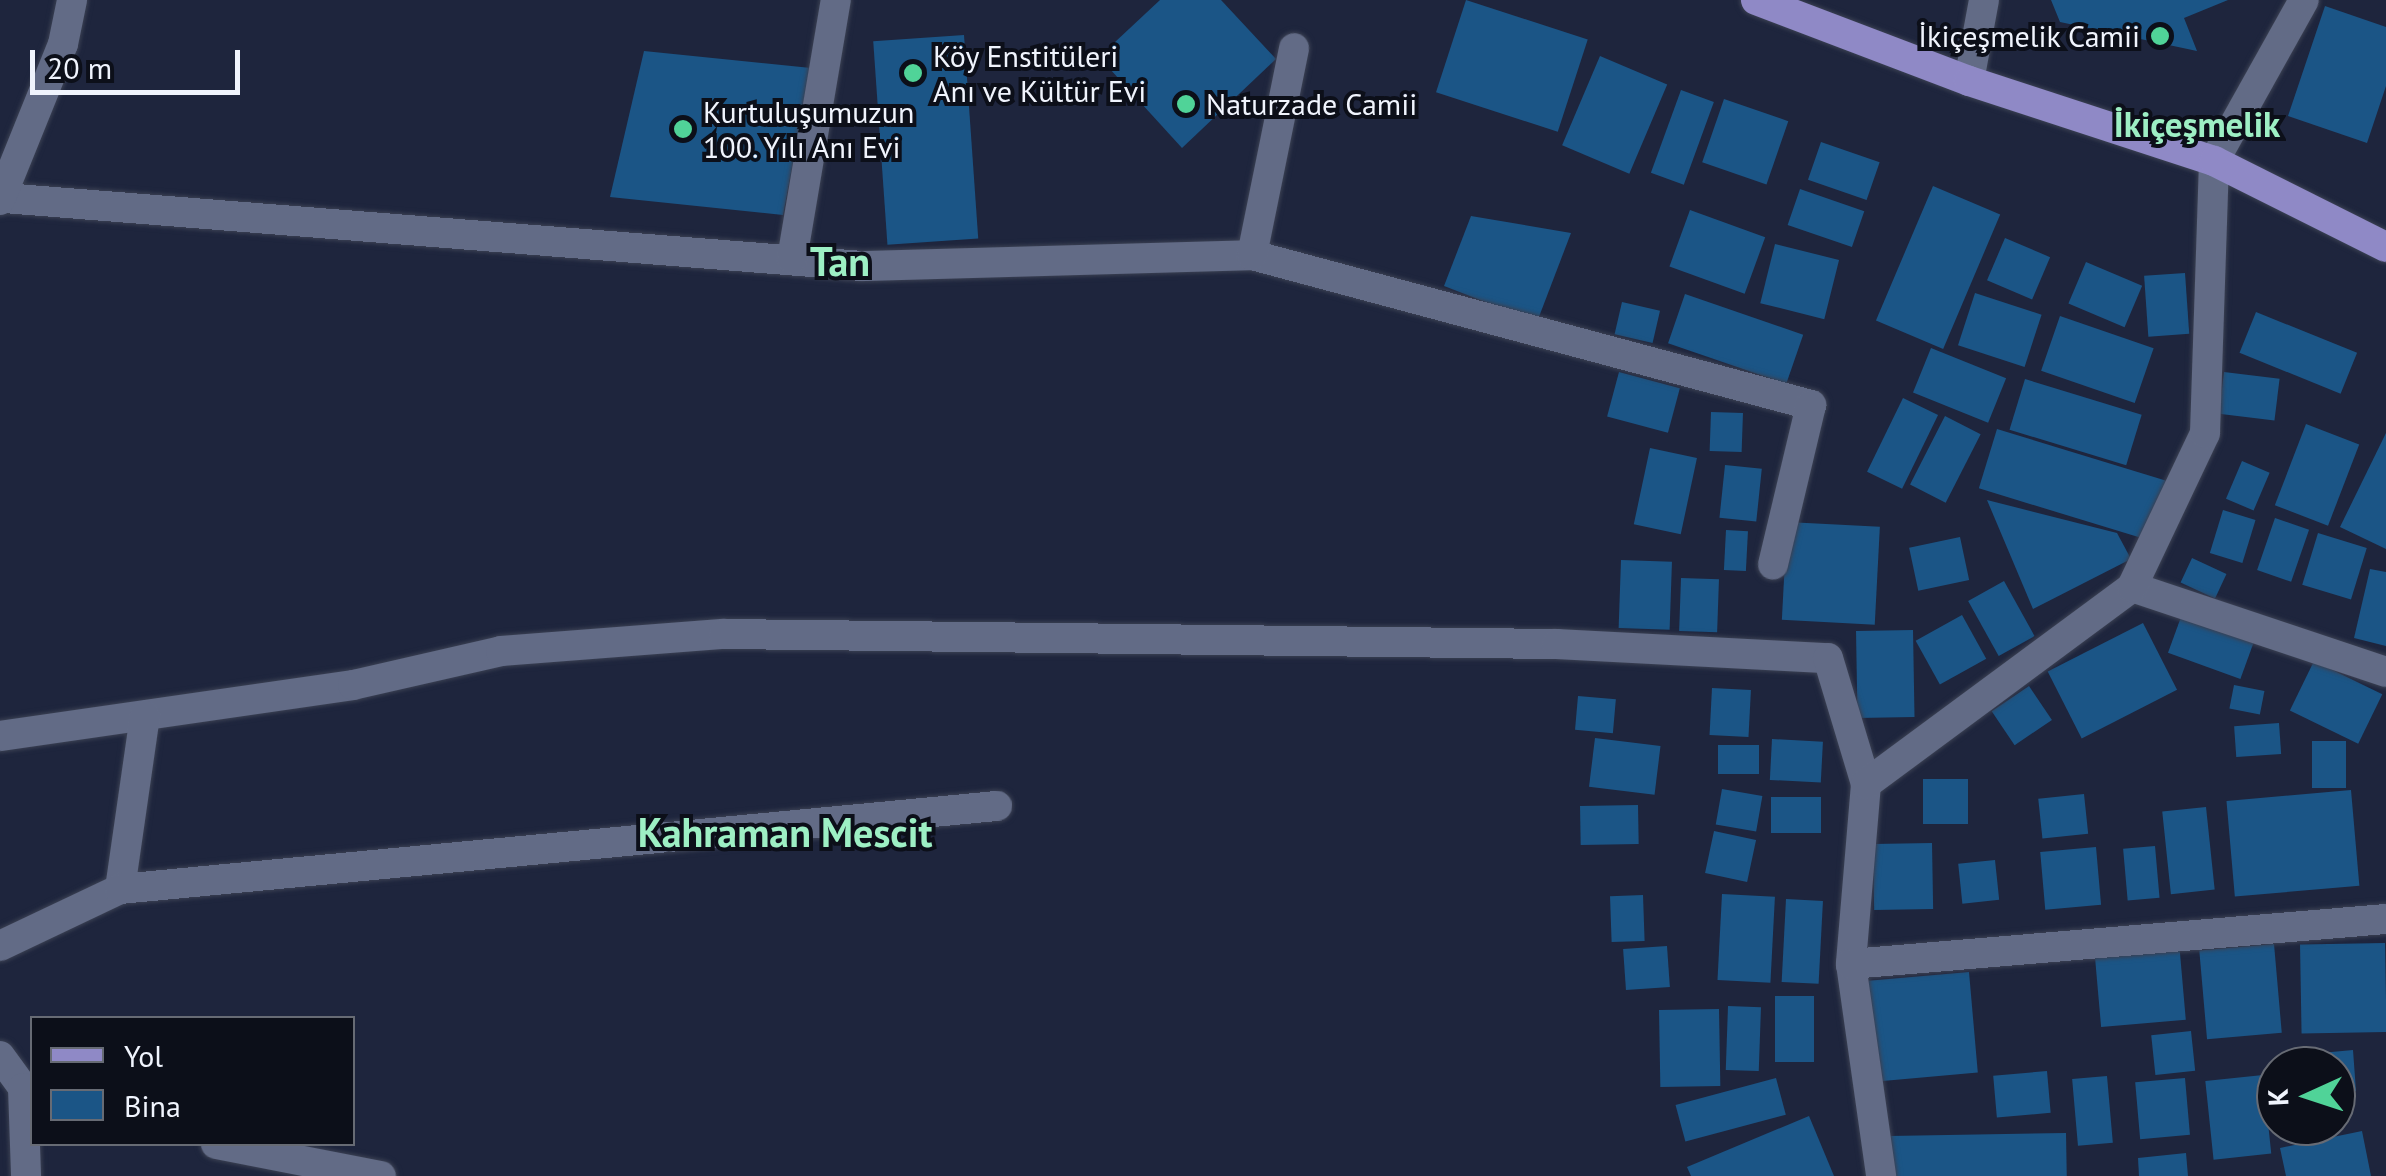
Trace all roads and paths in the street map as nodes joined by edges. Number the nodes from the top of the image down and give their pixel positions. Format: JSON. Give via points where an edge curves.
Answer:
{"nodes":[{"id":1,"x":72,"y":0,"type":"edge"},
{"id":2,"x":836,"y":0,"type":"edge"},
{"id":3,"x":1756,"y":0,"type":"edge"},
{"id":4,"x":1984,"y":0,"type":"edge"},
{"id":5,"x":2304,"y":0,"type":"edge"},
{"id":6,"x":1294,"y":48,"type":"dead end"},
{"id":7,"x":1968,"y":81,"type":"junction"},
{"id":8,"x":2214,"y":161,"type":"junction"},
{"id":9,"x":2,"y":199,"type":"edge"},
{"id":10,"x":2386,"y":247,"type":"edge"},
{"id":11,"x":1252,"y":254,"type":"junction"},
{"id":12,"x":792,"y":258,"type":"junction"},
{"id":13,"x":1773,"y":565,"type":"dead end"},
{"id":14,"x":2132,"y":587,"type":"junction"},
{"id":15,"x":2386,"y":672,"type":"edge"},
{"id":16,"x":146,"y":716,"type":"junction"},
{"id":17,"x":0,"y":736,"type":"edge"},
{"id":18,"x":1866,"y":784,"type":"junction"},
{"id":19,"x":997,"y":806,"type":"dead end"},
{"id":20,"x":120,"y":889,"type":"junction"},
{"id":21,"x":2386,"y":919,"type":"edge"},
{"id":22,"x":0,"y":946,"type":"edge"},
{"id":23,"x":1851,"y":964,"type":"junction"},
{"id":24,"x":0,"y":1056,"type":"edge"},
{"id":25,"x":28,"y":1112,"type":"edge"},
{"id":26,"x":226,"y":1146,"type":"edge"},
{"id":27,"x":26,"y":1176,"type":"edge"},
{"id":28,"x":382,"y":1176,"type":"edge"},
{"id":29,"x":1881,"y":1176,"type":"edge"}],
"edges":[{"from":1,"to":9,"type":"street","via":[[62,44]]},
{"from":2,"to":12,"type":"street"},
{"from":3,"to":7,"type":"main road"},
{"from":4,"to":7,"type":"street"},
{"from":5,"to":8,"type":"street"},
{"from":6,"to":11,"type":"street"},
{"from":7,"to":8,"type":"main road"},
{"from":8,"to":10,"type":"main road"},
{"from":8,"to":14,"type":"street","via":[[2206,433]]},
{"from":9,"to":12,"type":"street"},
{"from":11,"to":12,"type":"street","via":[[863,266]]},
{"from":11,"to":13,"type":"street","via":[[1811,405]]},
{"from":14,"to":15,"type":"street"},
{"from":14,"to":18,"type":"street"},
{"from":16,"to":17,"type":"street"},
{"from":16,"to":18,"type":"street","via":[[353,684],[501,651],[724,634],[1730,650],[1828,658]]},
{"from":16,"to":20,"type":"street"},
{"from":18,"to":23,"type":"street"},
{"from":19,"to":20,"type":"street"},
{"from":20,"to":22,"type":"street"},
{"from":21,"to":23,"type":"street"},
{"from":23,"to":29,"type":"street"},
{"from":24,"to":25,"type":"street","via":[[23,1088]]},
{"from":25,"to":27,"type":"street"},
{"from":26,"to":28,"type":"street"}]}
